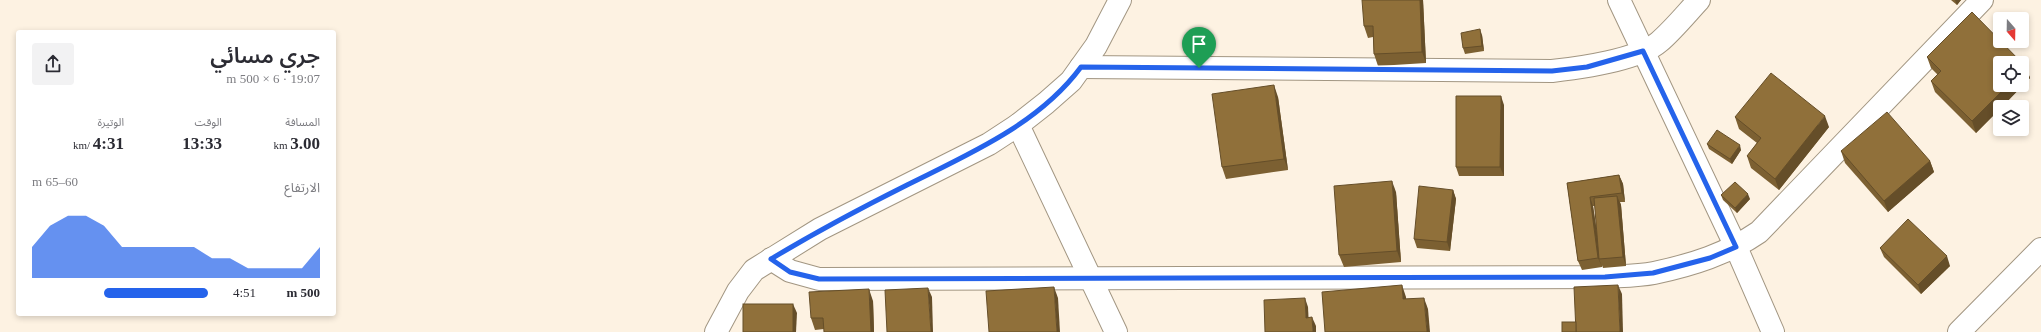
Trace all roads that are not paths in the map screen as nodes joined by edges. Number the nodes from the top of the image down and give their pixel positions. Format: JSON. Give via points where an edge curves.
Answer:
{"nodes":[{"id":1,"x":1120,"y":0,"type":"edge"},
{"id":2,"x":1619,"y":0,"type":"edge"},
{"id":3,"x":1699,"y":0,"type":"edge"},
{"id":4,"x":1982,"y":0,"type":"edge"},
{"id":5,"x":1643,"y":51,"type":"junction"},
{"id":6,"x":1081,"y":67,"type":"junction"},
{"id":7,"x":1018,"y":126,"type":"junction"},
{"id":8,"x":1736,"y":247,"type":"junction"},
{"id":9,"x":2041,"y":249,"type":"edge"},
{"id":10,"x":771,"y":259,"type":"junction"},
{"id":11,"x":1090,"y":278,"type":"junction"},
{"id":12,"x":716,"y":332,"type":"edge"},
{"id":13,"x":1116,"y":332,"type":"edge"},
{"id":14,"x":1773,"y":332,"type":"edge"},
{"id":15,"x":1959,"y":332,"type":"edge"}],
"edges":[{"from":1,"to":6,"type":"street","via":[[1096,46]]},
{"from":2,"to":5,"type":"street"},
{"from":3,"to":5,"type":"street","via":[[1658,43]]},
{"from":4,"to":8,"type":"street","via":[[1759,232]]},
{"from":5,"to":6,"type":"street","via":[[1587,67],[1552,71]]},
{"from":5,"to":8,"type":"street"},
{"from":6,"to":7,"type":"street","via":[[1071,81]]},
{"from":7,"to":10,"type":"street","via":[[989,144],[820,229]]},
{"from":7,"to":11,"type":"street"},
{"from":8,"to":11,"type":"street","via":[[1710,258],[1653,273],[1605,277]]},
{"from":8,"to":14,"type":"street"},
{"from":9,"to":15,"type":"street"},
{"from":10,"to":11,"type":"street","via":[[790,272],[819,279]]},
{"from":10,"to":12,"type":"street","via":[[754,270],[738,291]]},
{"from":11,"to":13,"type":"street"}]}
